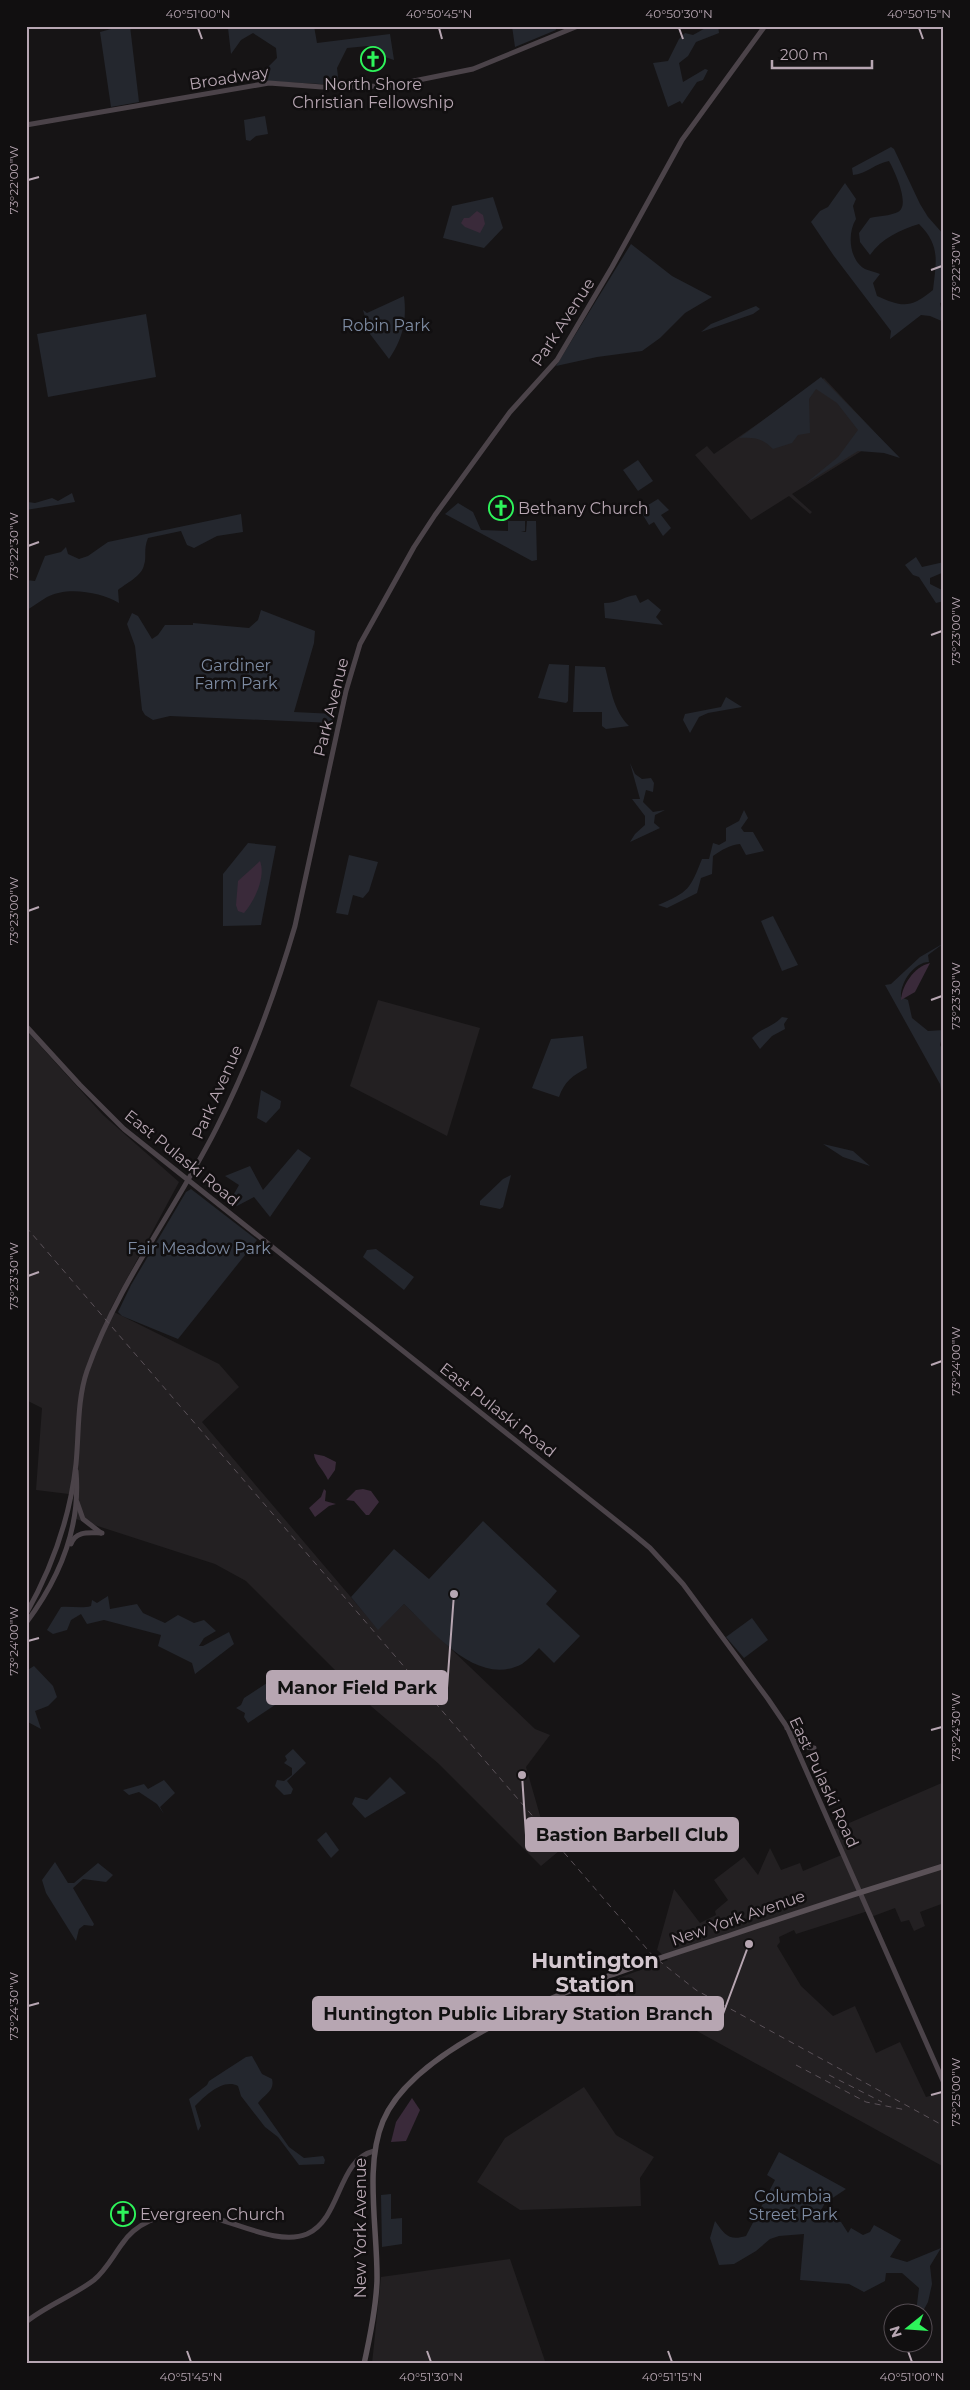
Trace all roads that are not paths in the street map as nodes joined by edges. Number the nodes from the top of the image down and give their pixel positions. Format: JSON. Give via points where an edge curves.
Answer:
{"nodes":[{"id":1,"x":578,"y":26,"type":"edge"},
{"id":2,"x":765,"y":26,"type":"edge"},
{"id":3,"x":26,"y":125,"type":"edge"},
{"id":4,"x":26,"y":1026,"type":"edge"},
{"id":5,"x":188,"y":1179,"type":"junction"},
{"id":6,"x":76,"y":1466,"type":"junction"},
{"id":7,"x":74,"y":1474,"type":"junction"},
{"id":8,"x":76,"y":1498,"type":"junction"},
{"id":9,"x":72,"y":1525,"type":"junction"},
{"id":10,"x":61,"y":1536,"type":"junction"},
{"id":11,"x":64,"y":1558,"type":"junction"},
{"id":12,"x":45,"y":1580,"type":"junction"},
{"id":13,"x":46,"y":1594,"type":"junction"},
{"id":14,"x":26,"y":1614,"type":"edge"},
{"id":15,"x":26,"y":1623,"type":"edge"},
{"id":16,"x":787,"y":1728,"type":"junction"},
{"id":17,"x":814,"y":1748,"type":"dead end"},
{"id":18,"x":944,"y":1866,"type":"edge"},
{"id":19,"x":860,"y":1892,"type":"junction"},
{"id":20,"x":944,"y":2083,"type":"edge"},
{"id":21,"x":374,"y":2151,"type":"junction"},
{"id":22,"x":26,"y":2322,"type":"edge"},
{"id":23,"x":364,"y":2364,"type":"edge"}],
"edges":[{"from":1,"to":3,"type":"main road","name":"Broadway","via":[[470,70],[389,86],[322,87],[269,83]]},
{"from":2,"to":5,"type":"main road","name":"Park Avenue","via":[[682,140],[622,252],[556,360],[510,412],[435,515],[360,644],[350,676],[295,926],[284,961],[227,1106]]},
{"from":4,"to":5,"type":"main road","name":"East Pulaski Road","via":[[110,1116]]},
{"from":5,"to":6,"type":"main road","name":"Park Avenue","via":[[123,1291],[86,1372]]},
{"from":5,"to":16,"type":"main road","name":"East Pulaski Road","via":[[647,1545],[683,1584]]},
{"from":6,"to":7,"type":"main road","name":"Park Avenue"},
{"from":6,"to":8,"type":"main road","name":"Park Avenue"},
{"from":7,"to":9,"type":"main road"},
{"from":7,"to":10,"type":"main road","name":"Park Avenue"},
{"from":8,"to":9,"type":"main road","name":"Park Avenue"},
{"from":8,"to":11,"type":"main road","via":[[83,1519],[102,1533],[75,1536]]},
{"from":9,"to":10,"type":"main road","via":[[65,1527]]},
{"from":9,"to":11,"type":"main road","name":"Park Avenue"},
{"from":10,"to":12,"type":"main road","name":"Park Avenue"},
{"from":11,"to":13,"type":"main road","name":"Park Avenue"},
{"from":12,"to":13,"type":"main road","via":[[40,1594]]},
{"from":12,"to":14,"type":"main road","name":"Park Avenue"},
{"from":13,"to":15,"type":"main road","name":"Park Avenue"},
{"from":16,"to":17,"type":"main road","via":[[803,1747]]},
{"from":16,"to":19,"type":"main road","name":"East Pulaski Road"},
{"from":18,"to":19,"type":"main road","name":"New York Avenue"},
{"from":19,"to":20,"type":"main road","name":"East Pulaski Road"},
{"from":19,"to":21,"type":"main road","name":"New York Avenue","via":[[612,1975],[522,2010],[435,2061],[410,2081],[387,2114]]},
{"from":21,"to":22,"type":"main road","via":[[364,2153],[350,2170],[329,2212],[318,2226],[297,2236],[279,2236],[199,2214],[156,2218],[129,2235],[93,2281]]},
{"from":21,"to":23,"type":"main road","name":"New York Avenue","via":[[376,2289]]}]}
